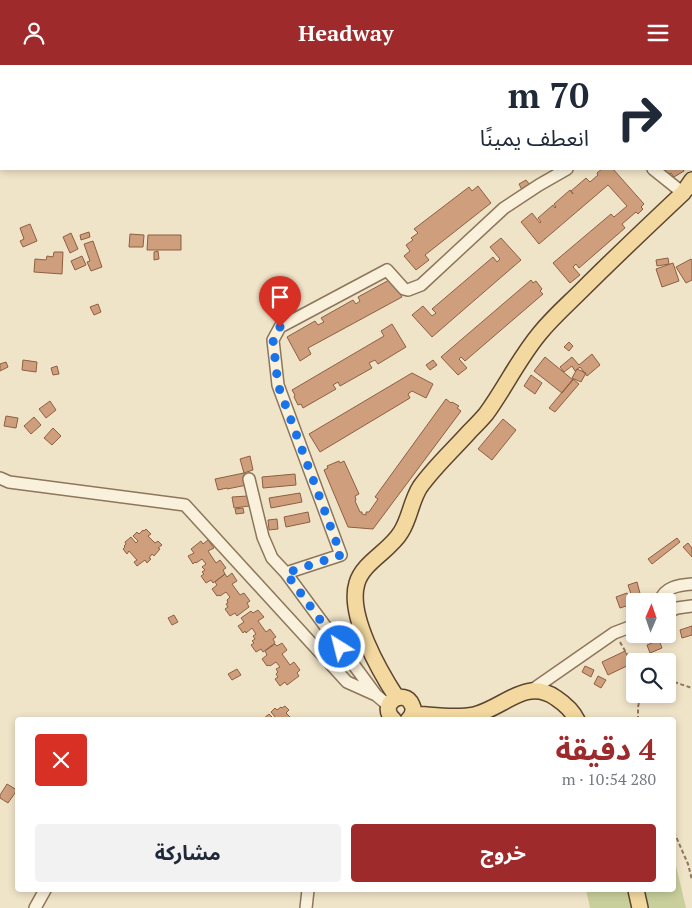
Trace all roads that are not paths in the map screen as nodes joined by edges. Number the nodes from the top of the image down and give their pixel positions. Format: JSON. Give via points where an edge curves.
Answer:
{"nodes":[{"id":1,"x":565,"y":170,"type":"edge"},
{"id":2,"x":655,"y":170,"type":"edge"},
{"id":3,"x":692,"y":180,"type":"edge"},
{"id":4,"x":688,"y":190,"type":"edge"},
{"id":5,"x":0,"y":478,"type":"edge"},
{"id":6,"x":250,"y":479,"type":"dead end"},
{"id":7,"x":286,"y":573,"type":"junction"},
{"id":8,"x":692,"y":584,"type":"edge"},
{"id":9,"x":665,"y":593,"type":"edge"},
{"id":10,"x":692,"y":606,"type":"edge"},
{"id":11,"x":676,"y":608,"type":"edge"},
{"id":12,"x":626,"y":628,"type":"edge"},
{"id":13,"x":532,"y":690,"type":"junction"},
{"id":14,"x":376,"y":695,"type":"junction"},
{"id":15,"x":390,"y":710,"type":"edge"},
{"id":16,"x":410,"y":717,"type":"edge"},
{"id":17,"x":575,"y":717,"type":"edge"},
{"id":18,"x":44,"y":892,"type":"edge"},
{"id":19,"x":308,"y":892,"type":"edge"},
{"id":20,"x":636,"y":892,"type":"edge"},
{"id":21,"x":35,"y":908,"type":"edge"},
{"id":22,"x":306,"y":908,"type":"edge"},
{"id":23,"x":640,"y":908,"type":"edge"}],
"edges":[{"from":1,"to":7,"type":"street","via":[[504,208],[422,285],[404,289],[386,270],[280,327],[273,340],[278,385],[341,555]]},
{"from":2,"to":4,"type":"street"},
{"from":3,"to":4,"type":"main road"},
{"from":4,"to":15,"type":"main road","via":[[541,332],[485,415],[420,488],[401,533],[362,572],[357,583],[356,609],[365,638],[389,685]]},
{"from":5,"to":14,"type":"street","via":[[9,482],[185,505],[347,682]]},
{"from":6,"to":7,"type":"street","via":[[272,558]]},
{"from":7,"to":14,"type":"street"},
{"from":8,"to":9,"type":"street","via":[[673,587]]},
{"from":10,"to":11,"type":"street"},
{"from":12,"to":13,"type":"street","via":[[614,633]]},
{"from":13,"to":16,"type":"main road","via":[[475,715]]},
{"from":13,"to":17,"type":"main road","via":[[554,696]]},
{"from":14,"to":15,"type":"street"},
{"from":15,"to":16,"type":"main road","via":[[405,698],[413,706]]},
{"from":18,"to":21,"type":"street"},
{"from":19,"to":22,"type":"street"},
{"from":20,"to":23,"type":"main road"}]}
